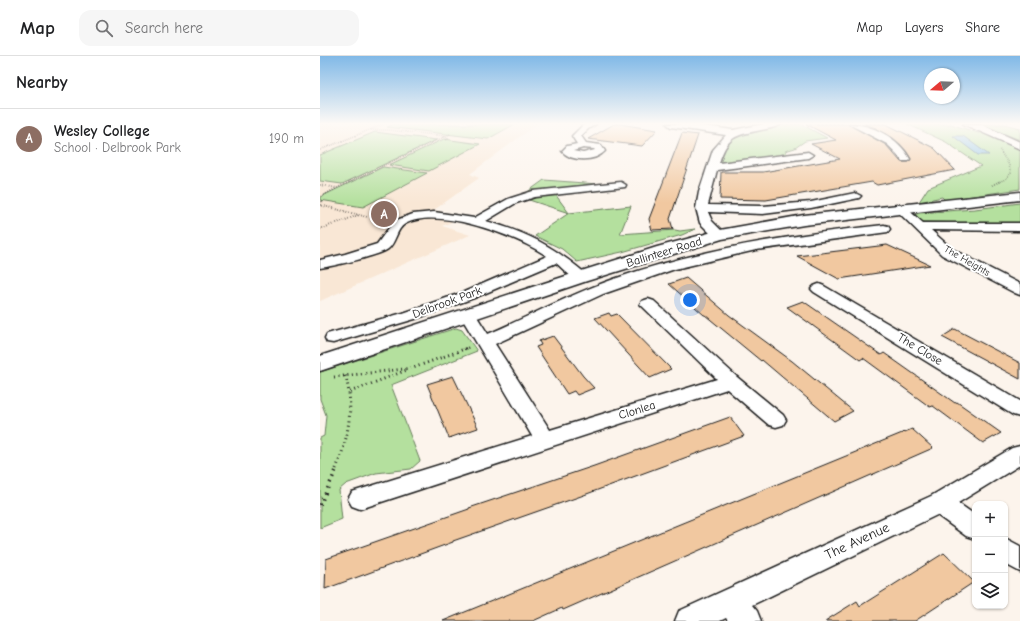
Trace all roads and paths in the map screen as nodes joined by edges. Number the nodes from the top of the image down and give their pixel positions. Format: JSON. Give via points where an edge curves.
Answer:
{"nodes":[{"id":1,"x":417,"y":150,"type":"edge"},
{"id":2,"x":718,"y":150,"type":"edge"},
{"id":3,"x":900,"y":150,"type":"edge"},
{"id":4,"x":1000,"y":150,"type":"edge"},
{"id":5,"x":808,"y":155,"type":"dead end"},
{"id":6,"x":905,"y":159,"type":"dead end"},
{"id":7,"x":713,"y":167,"type":"junction"},
{"id":8,"x":342,"y":184,"type":"dead end"},
{"id":9,"x":320,"y":185,"type":"edge"},
{"id":10,"x":621,"y":185,"type":"dead end"},
{"id":11,"x":328,"y":187,"type":"junction"},
{"id":12,"x":987,"y":187,"type":"dead end"},
{"id":13,"x":337,"y":188,"type":"junction"},
{"id":14,"x":324,"y":195,"type":"dead end"},
{"id":15,"x":855,"y":196,"type":"dead end"},
{"id":16,"x":1020,"y":196,"type":"edge"},
{"id":17,"x":324,"y":201,"type":"dead end"},
{"id":18,"x":320,"y":204,"type":"edge"},
{"id":19,"x":702,"y":208,"type":"junction"},
{"id":20,"x":320,"y":209,"type":"edge"},
{"id":21,"x":901,"y":209,"type":"junction"},
{"id":22,"x":359,"y":215,"type":"junction"},
{"id":23,"x":367,"y":217,"type":"dead end"},
{"id":24,"x":477,"y":221,"type":"junction"},
{"id":25,"x":920,"y":227,"type":"junction"},
{"id":26,"x":1020,"y":227,"type":"edge"},
{"id":27,"x":320,"y":229,"type":"edge"},
{"id":28,"x":884,"y":229,"type":"dead end"},
{"id":29,"x":720,"y":236,"type":"junction"},
{"id":30,"x":557,"y":257,"type":"junction"},
{"id":31,"x":320,"y":264,"type":"edge"},
{"id":32,"x":581,"y":277,"type":"junction"},
{"id":33,"x":819,"y":289,"type":"dead end"},
{"id":34,"x":1020,"y":290,"type":"edge"},
{"id":35,"x":648,"y":304,"type":"dead end"},
{"id":36,"x":468,"y":315,"type":"junction"},
{"id":37,"x":333,"y":338,"type":"dead end"},
{"id":38,"x":484,"y":342,"type":"junction"},
{"id":39,"x":320,"y":364,"type":"edge"},
{"id":40,"x":413,"y":368,"type":"junction"},
{"id":41,"x":730,"y":381,"type":"junction"},
{"id":42,"x":350,"y":392,"type":"junction"},
{"id":43,"x":1020,"y":410,"type":"edge"},
{"id":44,"x":776,"y":420,"type":"dead end"},
{"id":45,"x":545,"y":439,"type":"junction"},
{"id":46,"x":1020,"y":454,"type":"edge"},
{"id":47,"x":360,"y":499,"type":"dead end"},
{"id":48,"x":939,"y":502,"type":"junction"},
{"id":49,"x":320,"y":505,"type":"edge"},
{"id":50,"x":972,"y":526,"type":"edge"},
{"id":51,"x":1008,"y":552,"type":"edge"},
{"id":52,"x":1020,"y":560,"type":"edge"},
{"id":53,"x":738,"y":611,"type":"edge"},
{"id":54,"x":689,"y":621,"type":"edge"}],
"edges":[{"from":1,"to":13,"type":"path"},
{"from":2,"to":7,"type":"street"},
{"from":3,"to":6,"type":"street"},
{"from":4,"to":12,"type":"path","via":[[1011,173],[1002,181]]},
{"from":5,"to":7,"type":"street"},
{"from":7,"to":19,"type":"street"},
{"from":8,"to":11,"type":"path"},
{"from":9,"to":11,"type":"path"},
{"from":10,"to":24,"type":"street","via":[[529,196],[512,201]]},
{"from":11,"to":13,"type":"path"},
{"from":13,"to":14,"type":"path"},
{"from":15,"to":19,"type":"street","via":[[812,205],[763,210]]},
{"from":16,"to":21,"type":"main road","name":"Ballinteer Road"},
{"from":17,"to":18,"type":"path"},
{"from":18,"to":20,"type":"path"},
{"from":18,"to":22,"type":"path"},
{"from":19,"to":29,"type":"street","via":[[706,223]]},
{"from":21,"to":25,"type":"street","name":"The Heights"},
{"from":21,"to":29,"type":"main road","name":"Ballinteer Road","via":[[804,220]]},
{"from":22,"to":23,"type":"path"},
{"from":22,"to":27,"type":"path"},
{"from":24,"to":30,"type":"street","via":[[540,246]]},
{"from":24,"to":31,"type":"street","via":[[433,215],[418,216],[401,221],[393,227],[391,236],[381,247]]},
{"from":25,"to":26,"type":"street"},
{"from":25,"to":34,"type":"street","name":"The Heights","via":[[947,252]]},
{"from":28,"to":38,"type":"street","name":"Ballinteer Road","via":[[772,243],[673,265],[568,302]]},
{"from":29,"to":32,"type":"main road","name":"Ballinteer Road"},
{"from":30,"to":32,"type":"street"},
{"from":30,"to":37,"type":"street","name":"Delbrook Park","via":[[468,295],[409,316]]},
{"from":32,"to":36,"type":"main road","name":"Ballinteer Road"},
{"from":33,"to":43,"type":"street","name":"The Close"},
{"from":35,"to":41,"type":"street"},
{"from":36,"to":38,"type":"street"},
{"from":36,"to":39,"type":"main road","name":"Ballinteer Road"},
{"from":38,"to":40,"type":"path"},
{"from":38,"to":45,"type":"street"},
{"from":40,"to":42,"type":"path"},
{"from":40,"to":42,"type":"path","via":[[345,375]]},
{"from":41,"to":44,"type":"street"},
{"from":41,"to":45,"type":"street","name":"Clonlea"},
{"from":42,"to":49,"type":"path","via":[[349,420],[344,444]]},
{"from":45,"to":47,"type":"street","name":"Clonlea"},
{"from":46,"to":48,"type":"street","name":"The Avenue"},
{"from":48,"to":50,"type":"street"},
{"from":48,"to":53,"type":"street","name":"The Avenue"},
{"from":51,"to":52,"type":"street"},
{"from":53,"to":54,"type":"street","name":"The Avenue"}]}
